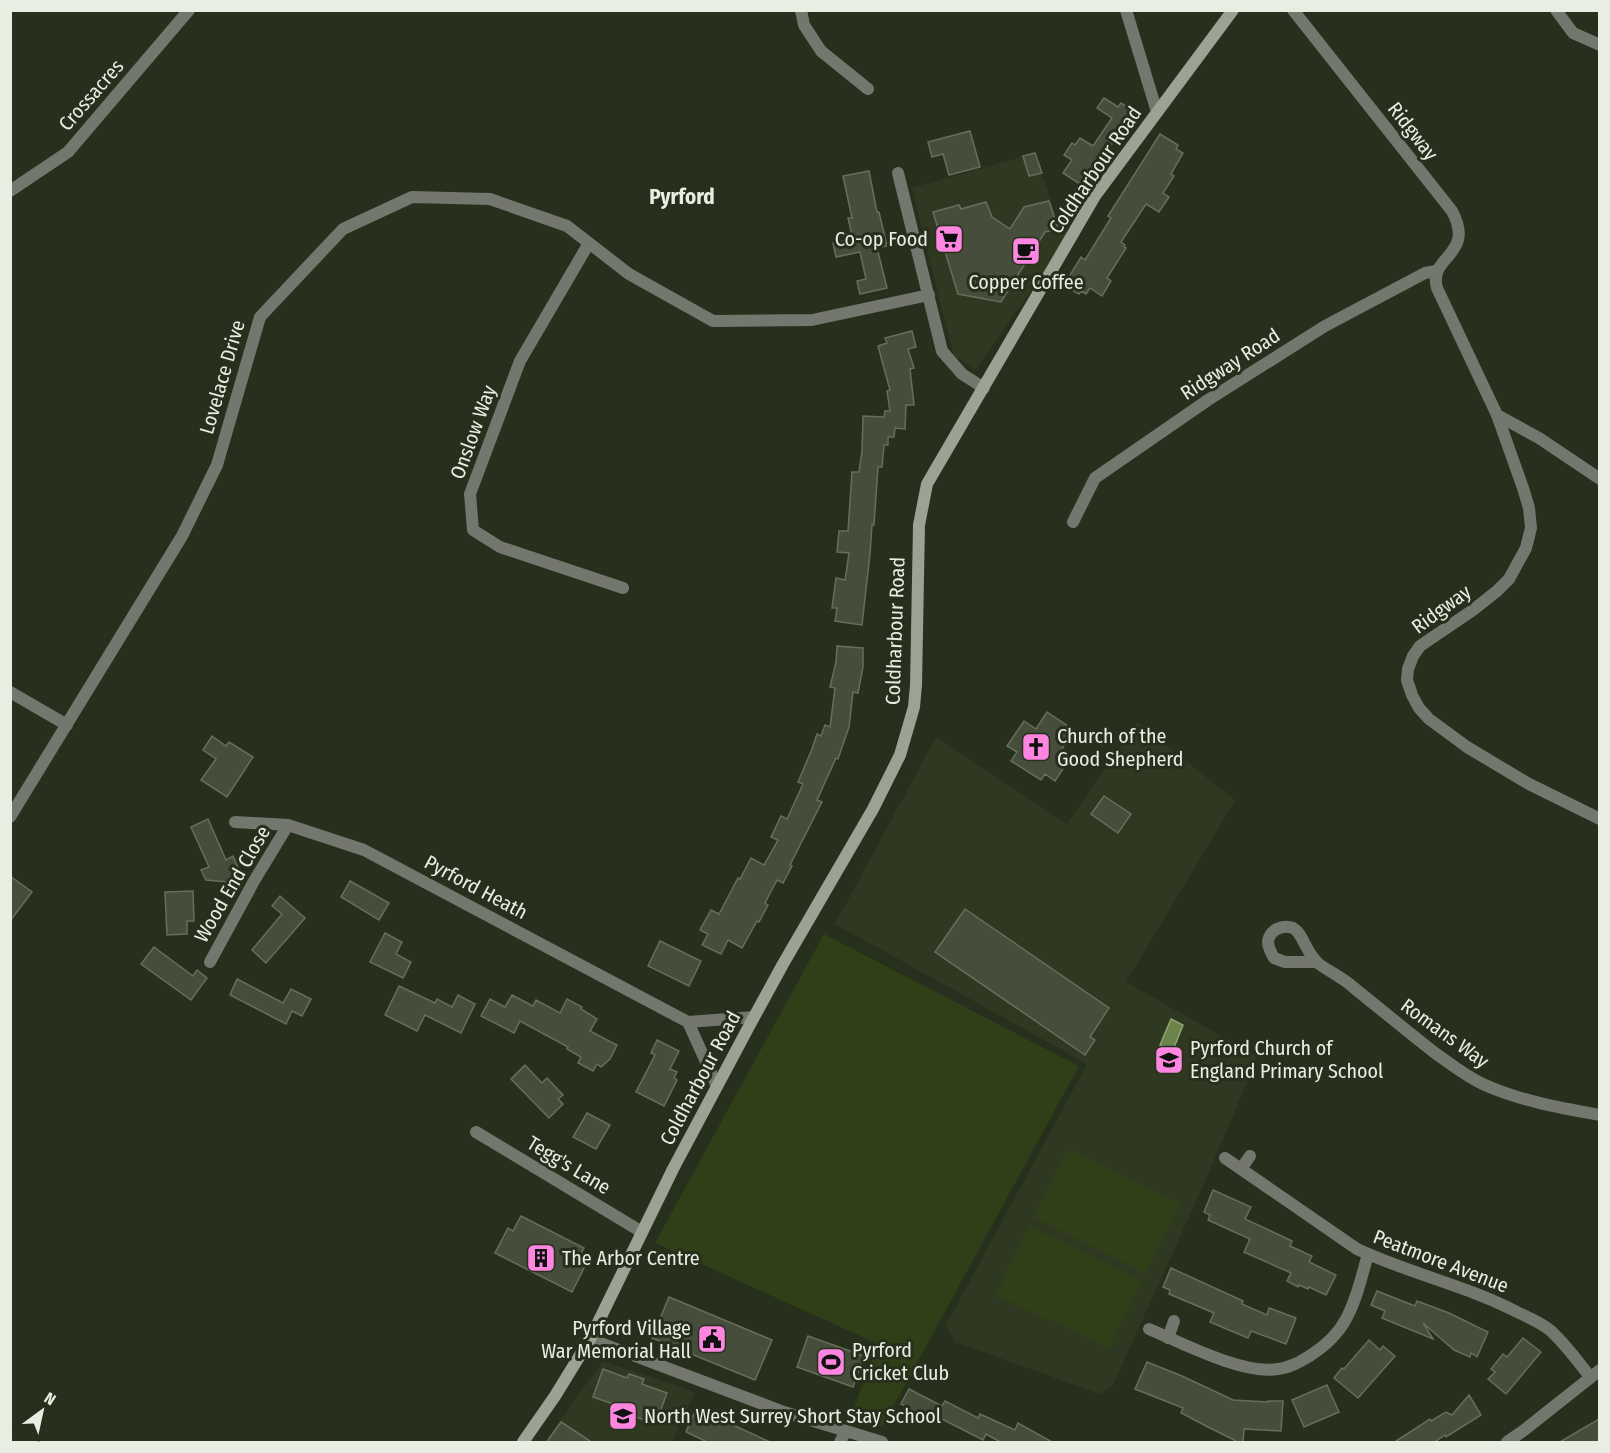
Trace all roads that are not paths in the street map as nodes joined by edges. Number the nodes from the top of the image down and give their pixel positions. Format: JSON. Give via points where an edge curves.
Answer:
{"nodes":[{"id":1,"x":189,"y":10,"type":"edge"},
{"id":2,"x":801,"y":10,"type":"edge"},
{"id":3,"x":1126,"y":10,"type":"edge"},
{"id":4,"x":1233,"y":10,"type":"edge"},
{"id":5,"x":1293,"y":10,"type":"edge"},
{"id":6,"x":1556,"y":10,"type":"edge"},
{"id":7,"x":1599,"y":45,"type":"edge"},
{"id":8,"x":868,"y":89,"type":"dead end"},
{"id":9,"x":1156,"y":112,"type":"junction"},
{"id":10,"x":898,"y":173,"type":"dead end"},
{"id":11,"x":10,"y":191,"type":"edge"},
{"id":12,"x":588,"y":243,"type":"junction"},
{"id":13,"x":1437,"y":272,"type":"junction"},
{"id":14,"x":929,"y":295,"type":"junction"},
{"id":15,"x":984,"y":388,"type":"junction"},
{"id":16,"x":1497,"y":415,"type":"junction"},
{"id":17,"x":1599,"y":479,"type":"edge"},
{"id":18,"x":1073,"y":522,"type":"dead end"},
{"id":19,"x":623,"y":588,"type":"dead end"},
{"id":20,"x":10,"y":692,"type":"edge"},
{"id":21,"x":68,"y":725,"type":"junction"},
{"id":22,"x":10,"y":817,"type":"edge"},
{"id":23,"x":1599,"y":819,"type":"edge"},
{"id":24,"x":235,"y":822,"type":"dead end"},
{"id":25,"x":288,"y":825,"type":"junction"},
{"id":26,"x":210,"y":962,"type":"dead end"},
{"id":27,"x":1317,"y":963,"type":"dead end"},
{"id":28,"x":754,"y":1017,"type":"junction"},
{"id":29,"x":688,"y":1022,"type":"junction"},
{"id":30,"x":717,"y":1086,"type":"junction"},
{"id":31,"x":1599,"y":1115,"type":"edge"},
{"id":32,"x":476,"y":1132,"type":"dead end"},
{"id":33,"x":1250,"y":1156,"type":"dead end"},
{"id":34,"x":1225,"y":1158,"type":"dead end"},
{"id":35,"x":1241,"y":1169,"type":"junction"},
{"id":36,"x":642,"y":1232,"type":"junction"},
{"id":37,"x":1368,"y":1254,"type":"junction"},
{"id":38,"x":1174,"y":1322,"type":"dead end"},
{"id":39,"x":1149,"y":1329,"type":"dead end"},
{"id":40,"x":1168,"y":1338,"type":"junction"},
{"id":41,"x":590,"y":1339,"type":"junction"},
{"id":42,"x":1595,"y":1373,"type":"edge"},
{"id":43,"x":843,"y":1437,"type":"edge"},
{"id":44,"x":523,"y":1443,"type":"edge"},
{"id":45,"x":882,"y":1443,"type":"edge"},
{"id":46,"x":1507,"y":1443,"type":"edge"}],
"edges":[{"from":1,"to":11,"type":"street","name":"Crossacres","via":[[68,152]]},
{"from":2,"to":8,"type":"street","via":[[804,25],[821,51]]},
{"from":3,"to":9,"type":"street"},
{"from":4,"to":9,"type":"main road","name":"Coldharbour Road"},
{"from":5,"to":13,"type":"street","name":"Ridgway","via":[[1452,212],[1459,228],[1457,244]]},
{"from":6,"to":7,"type":"street","via":[[1573,33]]},
{"from":9,"to":15,"type":"main road","name":"Coldharbour Road","via":[[1095,196]]},
{"from":10,"to":14,"type":"street"},
{"from":12,"to":14,"type":"street","name":"Lovelace Drive","via":[[629,274],[713,321],[812,320]]},
{"from":12,"to":19,"type":"street","name":"Onslow Way","via":[[520,362],[470,494],[473,530],[500,547]]},
{"from":12,"to":21,"type":"street","name":"Lovelace Drive","via":[[567,226],[490,199],[412,197],[343,229],[260,317],[217,465],[182,536]]},
{"from":13,"to":16,"type":"street","name":"Ridgway","via":[[1439,294]]},
{"from":13,"to":18,"type":"street","name":"Ridgway Road","via":[[1425,273],[1325,326],[1208,400],[1095,478]]},
{"from":14,"to":15,"type":"street","via":[[942,351],[962,374]]},
{"from":15,"to":28,"type":"main road","name":"Coldharbour Road","via":[[927,484],[919,525],[914,707],[900,755]]},
{"from":16,"to":17,"type":"street"},
{"from":16,"to":23,"type":"street","name":"Ridgway","via":[[1529,508],[1530,538],[1513,572],[1497,591],[1420,646],[1407,680],[1419,708],[1439,728],[1521,780]]},
{"from":20,"to":21,"type":"street"},
{"from":21,"to":22,"type":"street","name":"Lovelace Drive"},
{"from":24,"to":25,"type":"street","name":"Pyrford Heath"},
{"from":25,"to":26,"type":"street","name":"Wood End Close"},
{"from":25,"to":29,"type":"street","name":"Pyrford Heath","via":[[364,850]]},
{"from":27,"to":31,"type":"street","name":"Romans Way","via":[[1350,984],[1458,1070],[1483,1084],[1508,1095]]},
{"from":28,"to":29,"type":"street"},
{"from":28,"to":30,"type":"main road","name":"Coldharbour Road"},
{"from":29,"to":30,"type":"street"},
{"from":30,"to":36,"type":"main road","name":"Coldharbour Road"},
{"from":32,"to":36,"type":"street","name":"Tegg's Lane"},
{"from":33,"to":35,"type":"street"},
{"from":34,"to":35,"type":"street","name":"Peatmore Avenue"},
{"from":35,"to":37,"type":"street","name":"Peatmore Avenue"},
{"from":36,"to":41,"type":"main road","name":"Coldharbour Road"},
{"from":37,"to":40,"type":"street","via":[[1346,1319],[1332,1339],[1297,1363],[1279,1370],[1258,1370]]},
{"from":37,"to":42,"type":"street","name":"Peatmore Avenue","via":[[1491,1299],[1535,1321],[1550,1330]]},
{"from":38,"to":40,"type":"street"},
{"from":39,"to":40,"type":"street"},
{"from":41,"to":43,"type":"street"},
{"from":41,"to":44,"type":"main road","name":"Coldharbour Road"},
{"from":42,"to":46,"type":"street"},
{"from":43,"to":45,"type":"street"}]}
